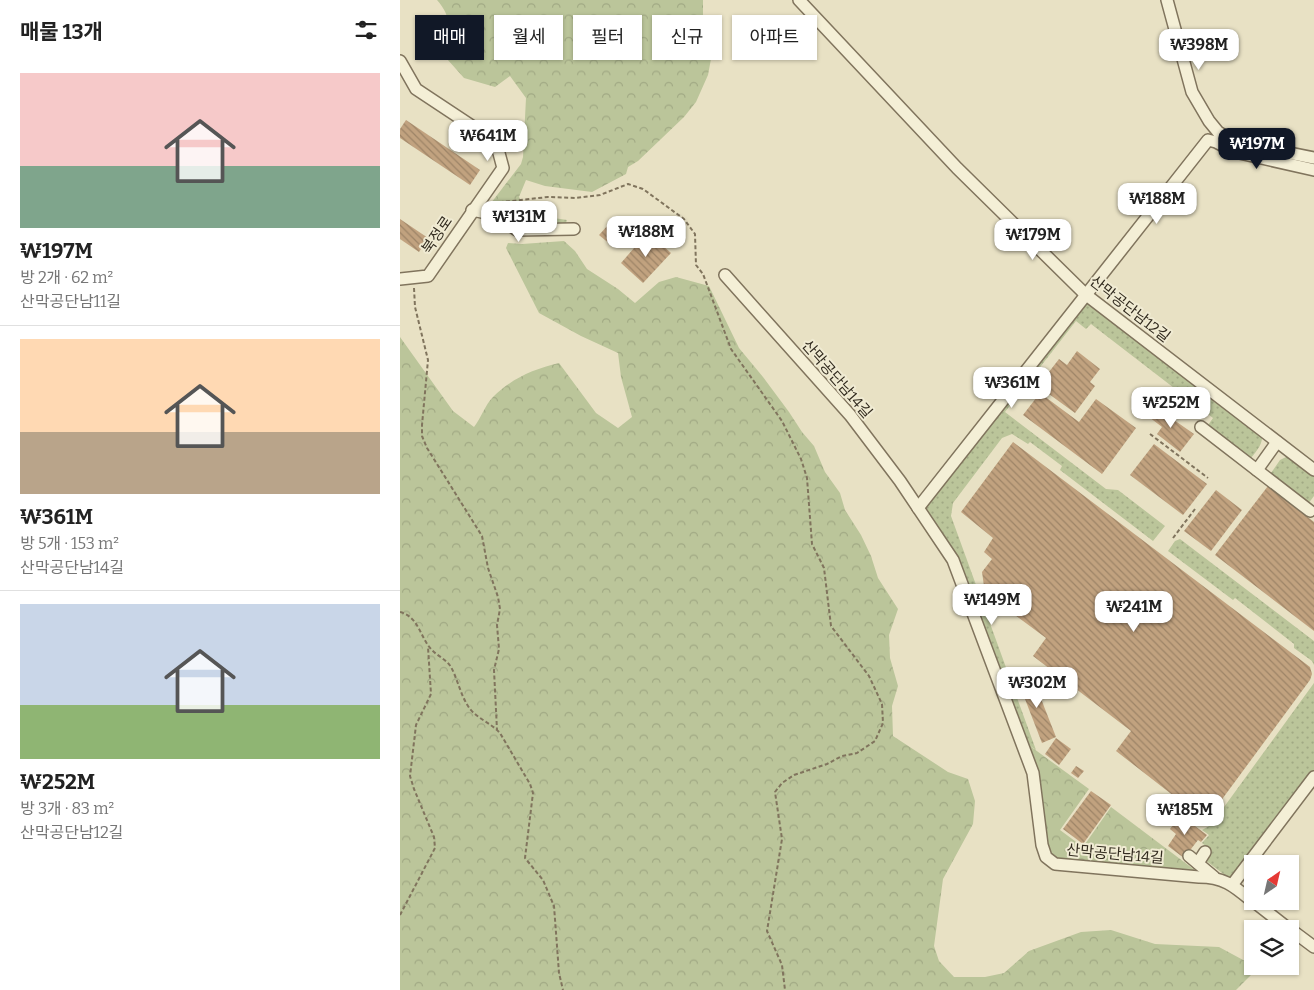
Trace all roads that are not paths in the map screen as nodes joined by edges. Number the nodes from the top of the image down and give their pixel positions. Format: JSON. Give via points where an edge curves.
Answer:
{"nodes":[{"id":1,"x":798,"y":0,"type":"edge"},
{"id":2,"x":1167,"y":0,"type":"edge"},
{"id":3,"x":400,"y":61,"type":"edge"},
{"id":4,"x":1314,"y":158,"type":"edge"},
{"id":5,"x":1314,"y":170,"type":"edge"},
{"id":6,"x":475,"y":207,"type":"junction"},
{"id":7,"x":574,"y":228,"type":"dead end"},
{"id":8,"x":725,"y":275,"type":"dead end"},
{"id":9,"x":400,"y":279,"type":"edge"},
{"id":10,"x":1085,"y":294,"type":"junction"},
{"id":11,"x":1201,"y":428,"type":"dead end"},
{"id":12,"x":1278,"y":442,"type":"junction"},
{"id":13,"x":1257,"y":470,"type":"junction"},
{"id":14,"x":1314,"y":470,"type":"edge"},
{"id":15,"x":918,"y":508,"type":"junction"},
{"id":16,"x":1310,"y":511,"type":"dead end"},
{"id":17,"x":1314,"y":777,"type":"edge"},
{"id":18,"x":1205,"y":852,"type":"dead end"},
{"id":19,"x":1214,"y":877,"type":"junction"},
{"id":20,"x":1232,"y":885,"type":"junction"},
{"id":21,"x":1244,"y":894,"type":"edge"},
{"id":22,"x":1265,"y":910,"type":"edge"},
{"id":23,"x":1278,"y":920,"type":"edge"},
{"id":24,"x":1299,"y":936,"type":"edge"},
{"id":25,"x":1314,"y":947,"type":"edge"}],
"edges":[{"from":1,"to":10,"type":"street","name":"산막공단남12길","via":[[956,168]]},
{"from":2,"to":4,"type":"street","via":[[1192,92],[1218,132],[1234,142]]},
{"from":3,"to":6,"type":"street","name":"북정로","via":[[416,89],[496,142],[502,168]]},
{"from":5,"to":10,"type":"street","via":[[1235,152],[1208,140]]},
{"from":6,"to":7,"type":"street","via":[[496,215],[517,230]]},
{"from":6,"to":9,"type":"street","name":"북정로","via":[[428,276]]},
{"from":8,"to":15,"type":"street","name":"산막공단남14길","via":[[850,415]]},
{"from":10,"to":12,"type":"street","name":"산막공단남12길"},
{"from":10,"to":15,"type":"street"},
{"from":11,"to":13,"type":"street"},
{"from":12,"to":13,"type":"street"},
{"from":12,"to":14,"type":"street","name":"산막공단남12길"},
{"from":13,"to":16,"type":"street"},
{"from":15,"to":19,"type":"street","name":"산막공단남14길","via":[[953,560],[1033,773],[1046,857],[1055,864]]},
{"from":17,"to":20,"type":"street"},
{"from":18,"to":19,"type":"street","via":[[1193,859]]},
{"from":19,"to":20,"type":"street","name":"산막공단남14길"},
{"from":20,"to":21,"type":"street","name":"산막공단남14길"},
{"from":22,"to":23,"type":"street","name":"산막공단남14길"},
{"from":24,"to":25,"type":"street","name":"산막공단남14길"}]}
